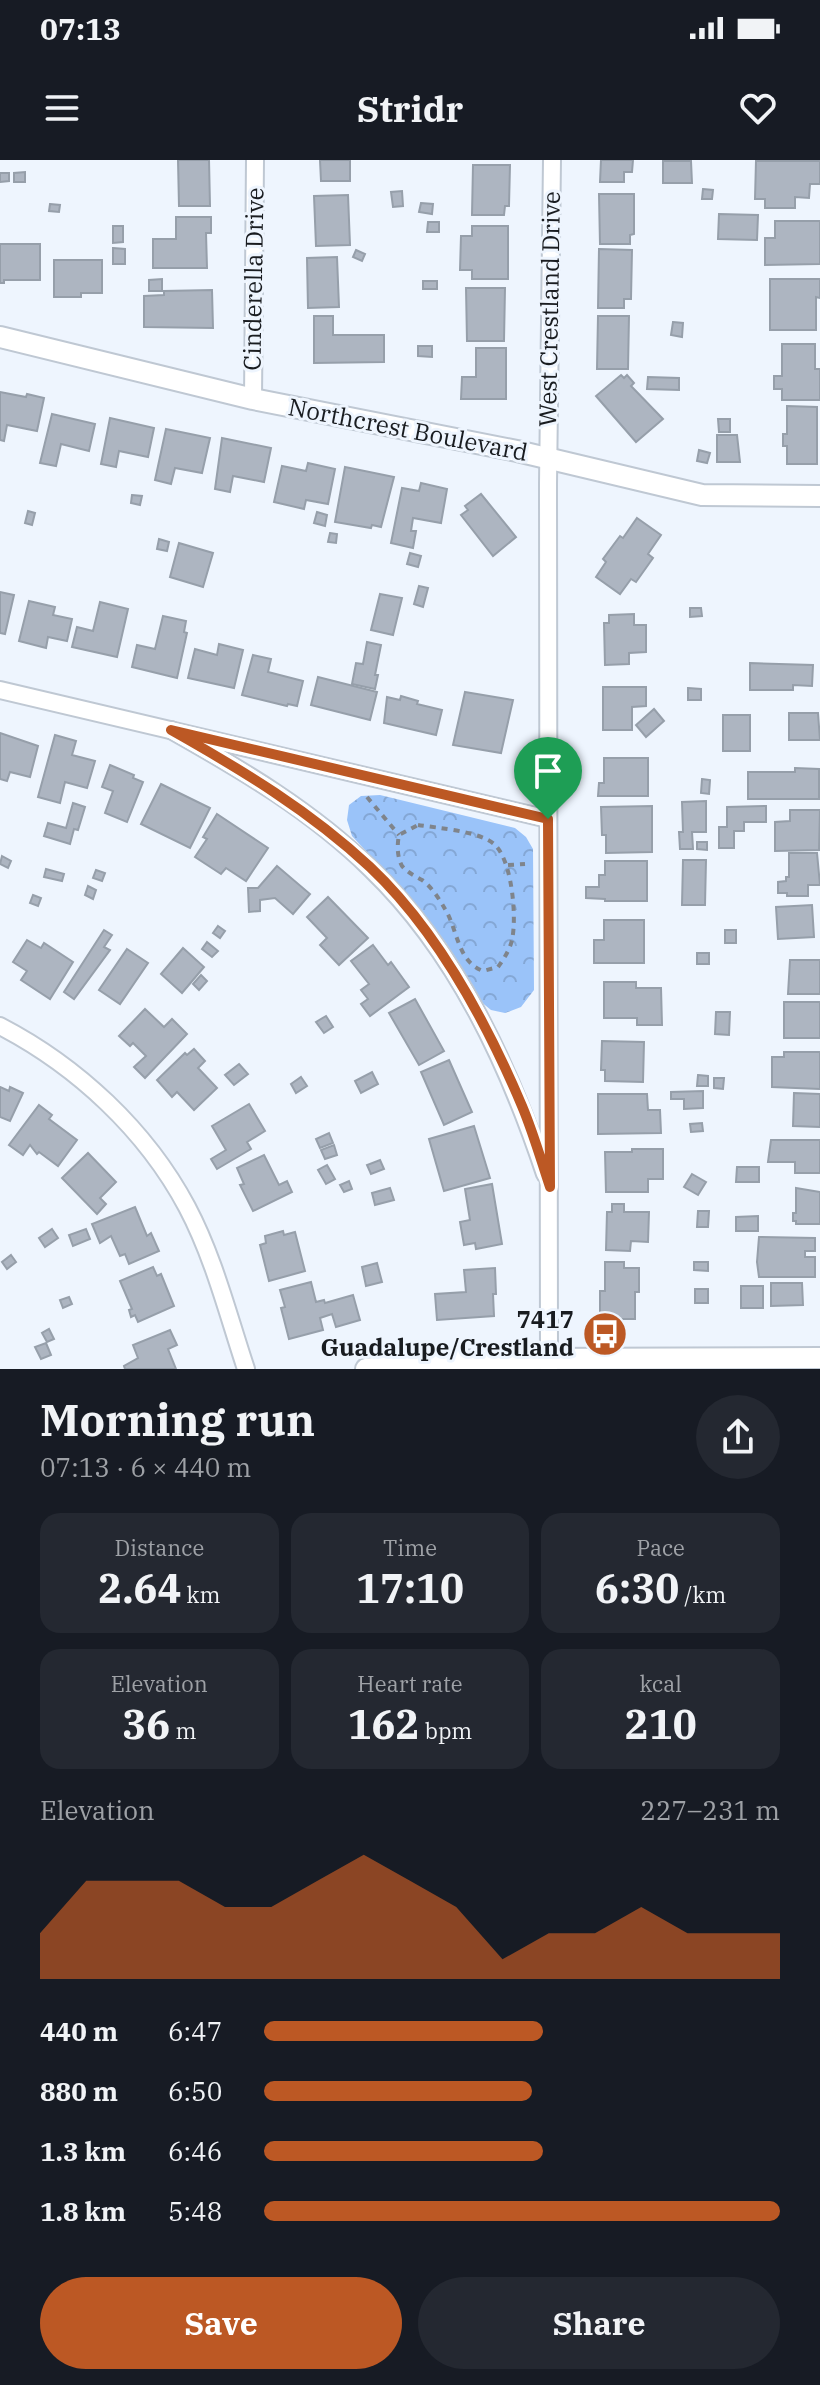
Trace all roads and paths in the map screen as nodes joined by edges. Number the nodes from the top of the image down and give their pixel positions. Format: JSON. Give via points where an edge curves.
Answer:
{"nodes":[{"id":1,"x":255,"y":160,"type":"edge"},
{"id":2,"x":552,"y":160,"type":"edge"},
{"id":3,"x":0,"y":337,"type":"edge"},
{"id":4,"x":253,"y":399,"type":"junction"},
{"id":5,"x":548,"y":459,"type":"junction"},
{"id":6,"x":820,"y":496,"type":"edge"},
{"id":7,"x":0,"y":690,"type":"edge"},
{"id":8,"x":171,"y":730,"type":"junction"},
{"id":9,"x":367,"y":797,"type":"dead end"},
{"id":10,"x":548,"y":819,"type":"junction"},
{"id":11,"x":399,"y":835,"type":"junction"},
{"id":12,"x":525,"y":864,"type":"dead end"},
{"id":13,"x":508,"y":865,"type":"junction"},
{"id":14,"x":0,"y":1026,"type":"edge"},
{"id":15,"x":550,"y":1187,"type":"junction"},
{"id":16,"x":820,"y":1358,"type":"edge"},
{"id":17,"x":549,"y":1364,"type":"edge"},
{"id":18,"x":246,"y":1369,"type":"edge"},
{"id":19,"x":366,"y":1369,"type":"edge"}],
"edges":[{"from":1,"to":4,"type":"street","name":"Cinderella Drive"},
{"from":2,"to":5,"type":"street","name":"West Crestland Drive"},
{"from":3,"to":4,"type":"street","name":"Northcrest Boulevard"},
{"from":4,"to":5,"type":"street","name":"Northcrest Boulevard"},
{"from":5,"to":6,"type":"street","name":"Northcrest Boulevard","via":[[702,495]]},
{"from":5,"to":10,"type":"street","name":"West Crestland Drive"},
{"from":7,"to":8,"type":"street"},
{"from":8,"to":10,"type":"street"},
{"from":8,"to":15,"type":"street","via":[[250,774],[308,815],[371,869],[420,923],[490,1037],[523,1108]]},
{"from":9,"to":11,"type":"path"},
{"from":10,"to":15,"type":"street","name":"West Crestland Drive"},
{"from":11,"to":13,"type":"path","via":[[418,825],[482,837],[494,844]]},
{"from":11,"to":13,"type":"path","via":[[401,864],[434,894],[454,926],[461,951],[483,971],[498,967],[513,939]]},
{"from":12,"to":13,"type":"path"},
{"from":14,"to":18,"type":"street","via":[[99,1094],[164,1170],[204,1245]]},
{"from":15,"to":17,"type":"street","name":"West Crestland Drive"},
{"from":16,"to":17,"type":"street"},
{"from":17,"to":19,"type":"street","via":[[420,1362]]}]}
